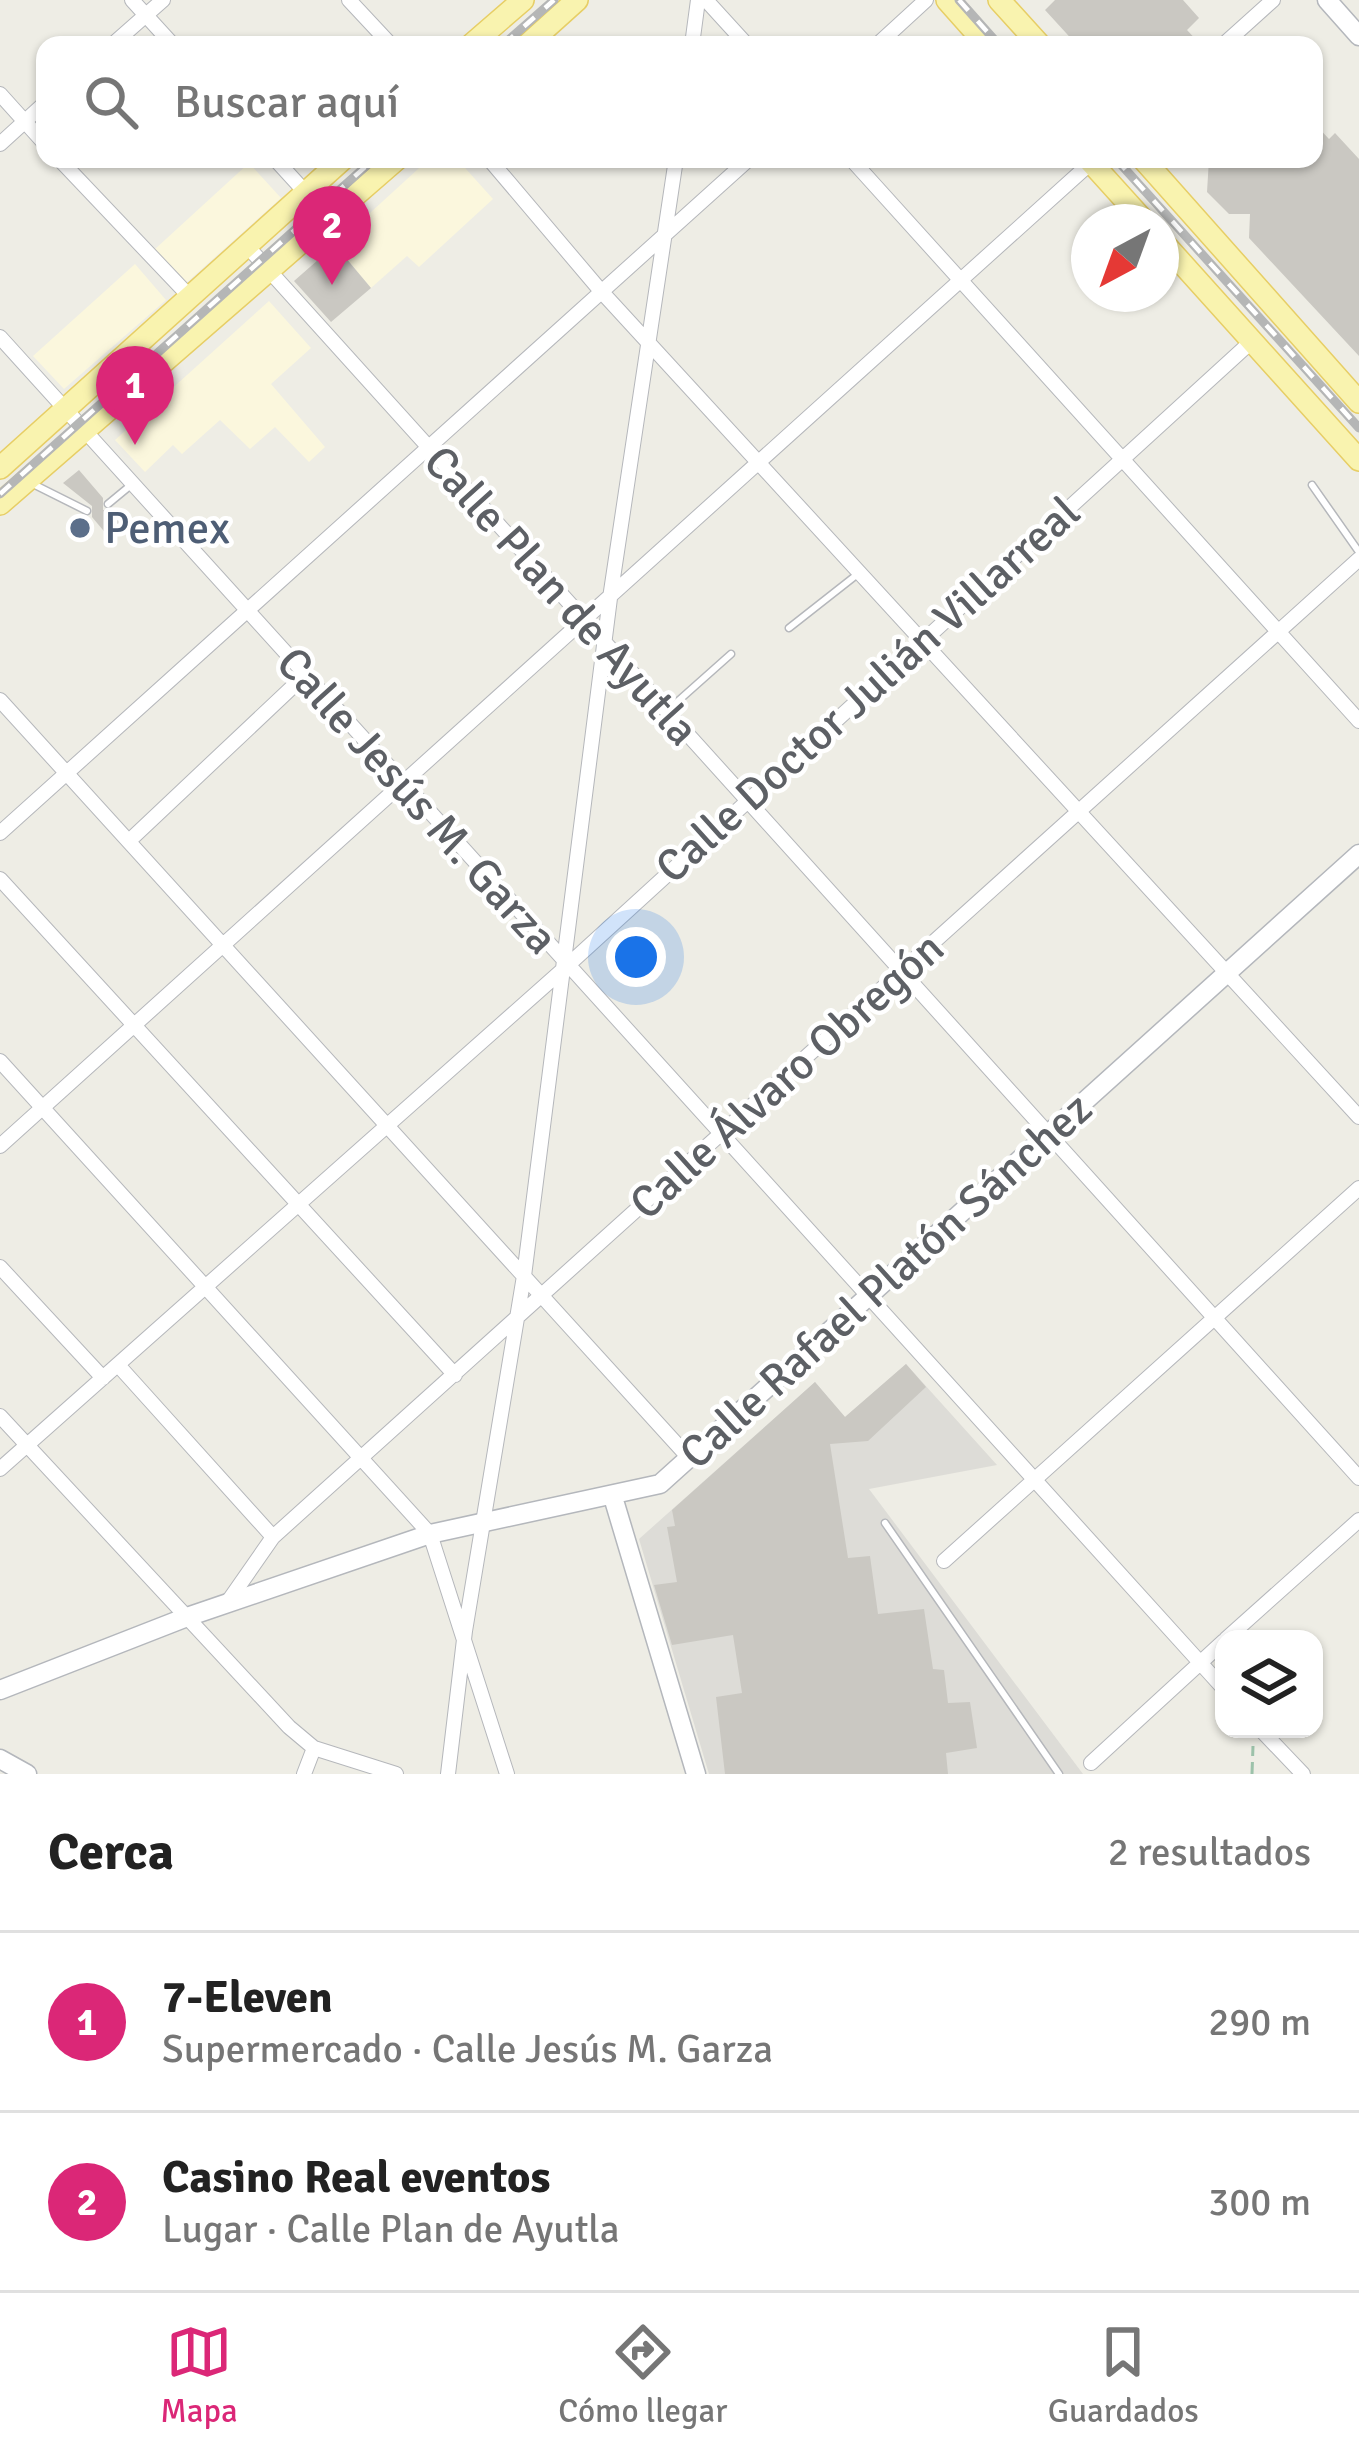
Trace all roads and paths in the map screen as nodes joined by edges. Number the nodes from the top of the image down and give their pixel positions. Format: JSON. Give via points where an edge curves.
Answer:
{"nodes":[{"id":1,"x":132,"y":0,"type":"edge"},
{"id":2,"x":163,"y":0,"type":"edge"},
{"id":3,"x":350,"y":0,"type":"edge"},
{"id":4,"x":523,"y":0,"type":"edge"},
{"id":5,"x":577,"y":0,"type":"edge"},
{"id":6,"x":702,"y":0,"type":"edge"},
{"id":7,"x":926,"y":0,"type":"edge"},
{"id":8,"x":947,"y":0,"type":"edge"},
{"id":9,"x":999,"y":0,"type":"edge"},
{"id":10,"x":1273,"y":0,"type":"edge"},
{"id":11,"x":1327,"y":0,"type":"edge"},
{"id":12,"x":146,"y":15,"type":"junction"},
{"id":13,"x":122,"y":36,"type":"edge"},
{"id":14,"x":164,"y":36,"type":"edge"},
{"id":15,"x":383,"y":36,"type":"edge"},
{"id":16,"x":481,"y":36,"type":"edge"},
{"id":17,"x":537,"y":36,"type":"edge"},
{"id":18,"x":694,"y":36,"type":"edge"},
{"id":19,"x":738,"y":36,"type":"edge"},
{"id":20,"x":887,"y":36,"type":"edge"},
{"id":21,"x":979,"y":36,"type":"edge"},
{"id":22,"x":1032,"y":36,"type":"edge"},
{"id":23,"x":1233,"y":36,"type":"edge"},
{"id":24,"x":1359,"y":36,"type":"edge"},
{"id":25,"x":0,"y":94,"type":"edge"},
{"id":26,"x":36,"y":111,"type":"edge"},
{"id":27,"x":24,"y":122,"type":"junction"},
{"id":28,"x":36,"y":135,"type":"edge"},
{"id":29,"x":0,"y":144,"type":"edge"},
{"id":30,"x":68,"y":168,"type":"edge"},
{"id":31,"x":283,"y":168,"type":"edge"},
{"id":32,"x":333,"y":168,"type":"edge"},
{"id":33,"x":386,"y":168,"type":"edge"},
{"id":34,"x":497,"y":168,"type":"edge"},
{"id":35,"x":675,"y":168,"type":"edge"},
{"id":36,"x":739,"y":168,"type":"edge"},
{"id":37,"x":859,"y":168,"type":"edge"},
{"id":38,"x":1083,"y":168,"type":"edge"},
{"id":39,"x":1099,"y":168,"type":"edge"},
{"id":40,"x":1151,"y":168,"type":"edge"},
{"id":41,"x":306,"y":193,"type":"junction"},
{"id":42,"x":1130,"y":204,"type":"edge"},
{"id":43,"x":666,"y":232,"type":"junction"},
{"id":44,"x":247,"y":246,"type":"junction"},
{"id":45,"x":1179,"y":260,"type":"edge"},
{"id":46,"x":267,"y":269,"type":"junction"},
{"id":47,"x":961,"y":279,"type":"junction"},
{"id":48,"x":600,"y":290,"type":"junction"},
{"id":49,"x":191,"y":298,"type":"junction"},
{"id":50,"x":0,"y":338,"type":"edge"},
{"id":51,"x":647,"y":340,"type":"junction"},
{"id":52,"x":1252,"y":341,"type":"junction"},
{"id":53,"x":1359,"y":402,"type":"edge"},
{"id":54,"x":67,"y":408,"type":"junction"},
{"id":55,"x":86,"y":430,"type":"junction"},
{"id":56,"x":427,"y":448,"type":"junction"},
{"id":57,"x":1359,"y":460,"type":"edge"},
{"id":58,"x":758,"y":461,"type":"junction"},
{"id":59,"x":1120,"y":462,"type":"junction"},
{"id":60,"x":0,"y":468,"type":"edge"},
{"id":61,"x":26,"y":480,"type":"junction"},
{"id":62,"x":131,"y":484,"type":"junction"},
{"id":63,"x":1312,"y":485,"type":"dead end"},
{"id":64,"x":0,"y":504,"type":"edge"},
{"id":65,"x":108,"y":504,"type":"dead end"},
{"id":66,"x":87,"y":512,"type":"dead end"},
{"id":67,"x":1359,"y":555,"type":"edge"},
{"id":68,"x":861,"y":571,"type":"junction"},
{"id":69,"x":610,"y":598,"type":"junction"},
{"id":70,"x":245,"y":611,"type":"junction"},
{"id":71,"x":584,"y":623,"type":"junction"},
{"id":72,"x":789,"y":628,"type":"dead end"},
{"id":73,"x":1277,"y":635,"type":"junction"},
{"id":74,"x":923,"y":636,"type":"junction"},
{"id":75,"x":604,"y":645,"type":"junction"},
{"id":76,"x":731,"y":654,"type":"dead end"},
{"id":77,"x":304,"y":676,"type":"junction"},
{"id":78,"x":0,"y":700,"type":"edge"},
{"id":79,"x":665,"y":712,"type":"junction"},
{"id":80,"x":1359,"y":721,"type":"edge"},
{"id":81,"x":67,"y":773,"type":"junction"},
{"id":82,"x":402,"y":784,"type":"junction"},
{"id":83,"x":744,"y":799,"type":"junction"},
{"id":84,"x":1082,"y":812,"type":"junction"},
{"id":85,"x":0,"y":833,"type":"edge"},
{"id":86,"x":129,"y":841,"type":"junction"},
{"id":87,"x":1359,"y":854,"type":"edge"},
{"id":88,"x":0,"y":879,"type":"edge"},
{"id":89,"x":223,"y":944,"type":"junction"},
{"id":90,"x":566,"y":966,"type":"junction"},
{"id":91,"x":1228,"y":972,"type":"junction"},
{"id":92,"x":902,"y":974,"type":"junction"},
{"id":93,"x":134,"y":1025,"type":"junction"},
{"id":94,"x":0,"y":1061,"type":"edge"},
{"id":95,"x":43,"y":1108,"type":"junction"},
{"id":96,"x":1359,"y":1117,"type":"edge"},
{"id":97,"x":387,"y":1126,"type":"junction"},
{"id":98,"x":1048,"y":1135,"type":"junction"},
{"id":99,"x":720,"y":1136,"type":"junction"},
{"id":100,"x":0,"y":1146,"type":"edge"},
{"id":101,"x":1359,"y":1188,"type":"edge"},
{"id":102,"x":299,"y":1204,"type":"junction"},
{"id":103,"x":0,"y":1267,"type":"edge"},
{"id":104,"x":524,"y":1276,"type":"junction"},
{"id":105,"x":207,"y":1288,"type":"junction"},
{"id":106,"x":542,"y":1297,"type":"junction"},
{"id":107,"x":866,"y":1298,"type":"junction"},
{"id":108,"x":1214,"y":1318,"type":"junction"},
{"id":109,"x":514,"y":1322,"type":"junction"},
{"id":110,"x":118,"y":1365,"type":"junction"},
{"id":111,"x":455,"y":1375,"type":"junction"},
{"id":112,"x":103,"y":1378,"type":"junction"},
{"id":113,"x":0,"y":1416,"type":"edge"},
{"id":114,"x":27,"y":1445,"type":"junction"},
{"id":115,"x":362,"y":1459,"type":"junction"},
{"id":116,"x":692,"y":1460,"type":"junction"},
{"id":117,"x":0,"y":1469,"type":"edge"},
{"id":118,"x":1359,"y":1478,"type":"edge"},
{"id":119,"x":1033,"y":1482,"type":"junction"},
{"id":120,"x":613,"y":1497,"type":"junction"},
{"id":121,"x":486,"y":1520,"type":"junction"},
{"id":122,"x":1359,"y":1520,"type":"edge"},
{"id":123,"x":885,"y":1523,"type":"dead end"},
{"id":124,"x":430,"y":1534,"type":"junction"},
{"id":125,"x":273,"y":1538,"type":"junction"},
{"id":126,"x":944,"y":1562,"type":"dead end"},
{"id":127,"x":227,"y":1603,"type":"junction"},
{"id":128,"x":188,"y":1617,"type":"junction"},
{"id":129,"x":1236,"y":1630,"type":"edge"},
{"id":130,"x":465,"y":1631,"type":"junction"},
{"id":131,"x":1215,"y":1649,"type":"edge"},
{"id":132,"x":1200,"y":1662,"type":"junction"},
{"id":133,"x":1215,"y":1679,"type":"edge"},
{"id":134,"x":0,"y":1690,"type":"edge"},
{"id":135,"x":1257,"y":1738,"type":"edge"},
{"id":136,"x":1261,"y":1738,"type":"edge"},
{"id":137,"x":314,"y":1748,"type":"junction"},
{"id":138,"x":0,"y":1759,"type":"edge"},
{"id":139,"x":1090,"y":1762,"type":"dead end"},
{"id":140,"x":27,"y":1774,"type":"edge"},
{"id":141,"x":304,"y":1774,"type":"edge"},
{"id":142,"x":396,"y":1774,"type":"edge"},
{"id":143,"x":448,"y":1774,"type":"edge"},
{"id":144,"x":507,"y":1774,"type":"edge"},
{"id":145,"x":696,"y":1774,"type":"edge"},
{"id":146,"x":1059,"y":1774,"type":"edge"},
{"id":147,"x":1252,"y":1774,"type":"edge"},
{"id":148,"x":1303,"y":1774,"type":"edge"}],
"edges":[{"from":1,"to":12,"type":"street"},
{"from":2,"to":12,"type":"street"},
{"from":3,"to":15,"type":"street"},
{"from":4,"to":16,"type":"main road"},
{"from":5,"to":17,"type":"main road"},
{"from":6,"to":18,"type":"street"},
{"from":6,"to":19,"type":"street"},
{"from":7,"to":20,"type":"street"},
{"from":8,"to":21,"type":"main road"},
{"from":9,"to":22,"type":"main road"},
{"from":10,"to":23,"type":"street"},
{"from":11,"to":24,"type":"street"},
{"from":12,"to":13,"type":"street"},
{"from":12,"to":14,"type":"street"},
{"from":25,"to":27,"type":"street"},
{"from":26,"to":27,"type":"street"},
{"from":27,"to":28,"type":"street"},
{"from":27,"to":29,"type":"street"},
{"from":30,"to":49,"type":"street"},
{"from":31,"to":41,"type":"street"},
{"from":32,"to":41,"type":"main road"},
{"from":33,"to":46,"type":"main road"},
{"from":34,"to":48,"type":"street"},
{"from":35,"to":43,"type":"street"},
{"from":36,"to":43,"type":"street"},
{"from":37,"to":47,"type":"street"},
{"from":38,"to":47,"type":"street"},
{"from":39,"to":42,"type":"main road"},
{"from":40,"to":53,"type":"main road"},
{"from":41,"to":44,"type":"main road"},
{"from":43,"to":48,"type":"street"},
{"from":43,"to":51,"type":"street"},
{"from":44,"to":46,"type":"street","name":"Calle Plan de Ayutla"},
{"from":44,"to":49,"type":"main road"},
{"from":45,"to":52,"type":"main road"},
{"from":46,"to":55,"type":"main road"},
{"from":46,"to":56,"type":"street","name":"Calle Plan de Ayutla"},
{"from":47,"to":58,"type":"street"},
{"from":47,"to":59,"type":"street"},
{"from":48,"to":51,"type":"street"},
{"from":48,"to":56,"type":"street"},
{"from":49,"to":54,"type":"main road"},
{"from":50,"to":54,"type":"street","name":"Calle Jesús M. Garza"},
{"from":51,"to":58,"type":"street"},
{"from":51,"to":69,"type":"street"},
{"from":52,"to":57,"type":"main road"},
{"from":52,"to":59,"type":"street","name":"Calle Doctor Julián Villarreal"},
{"from":54,"to":55,"type":"street","name":"Calle Jesús M. Garza"},
{"from":54,"to":60,"type":"main road"},
{"from":55,"to":61,"type":"main road"},
{"from":55,"to":62,"type":"street","name":"Calle Jesús M. Garza"},
{"from":56,"to":70,"type":"street"},
{"from":56,"to":71,"type":"street","name":"Calle Plan de Ayutla"},
{"from":58,"to":68,"type":"street"},
{"from":58,"to":69,"type":"street"},
{"from":59,"to":73,"type":"street"},
{"from":59,"to":74,"type":"street","name":"Calle Doctor Julián Villarreal"},
{"from":61,"to":64,"type":"main road"},
{"from":61,"to":66,"type":"lane"},
{"from":62,"to":65,"type":"lane"},
{"from":62,"to":70,"type":"street","name":"Calle Jesús M. Garza"},
{"from":63,"to":67,"type":"lane"},
{"from":67,"to":73,"type":"street","name":"Calle Álvaro Obregón"},
{"from":68,"to":72,"type":"lane"},
{"from":68,"to":74,"type":"street"},
{"from":69,"to":71,"type":"street"},
{"from":69,"to":75,"type":"street"},
{"from":70,"to":77,"type":"street","name":"Calle Jesús M. Garza"},
{"from":70,"to":81,"type":"street"},
{"from":71,"to":75,"type":"street","name":"Calle Plan de Ayutla"},
{"from":71,"to":82,"type":"street"},
{"from":73,"to":80,"type":"street"},
{"from":73,"to":84,"type":"street","name":"Calle Álvaro Obregón"},
{"from":74,"to":83,"type":"street","name":"Calle Doctor Julián Villarreal"},
{"from":74,"to":84,"type":"street"},
{"from":75,"to":79,"type":"street","name":"Calle Plan de Ayutla"},
{"from":75,"to":90,"type":"street"},
{"from":76,"to":79,"type":"lane"},
{"from":77,"to":82,"type":"street","name":"Calle Jesús M. Garza"},
{"from":77,"to":86,"type":"street"},
{"from":78,"to":81,"type":"street"},
{"from":79,"to":83,"type":"street","name":"Calle Plan de Ayutla"},
{"from":81,"to":85,"type":"street"},
{"from":81,"to":86,"type":"street"},
{"from":82,"to":89,"type":"street"},
{"from":82,"to":90,"type":"street","name":"Calle Jesús M. Garza"},
{"from":83,"to":90,"type":"street","name":"Calle Doctor Julián Villarreal"},
{"from":83,"to":92,"type":"street","name":"Calle Plan de Ayutla"},
{"from":84,"to":91,"type":"street"},
{"from":84,"to":92,"type":"street","name":"Calle Álvaro Obregón"},
{"from":86,"to":89,"type":"street"},
{"from":87,"to":91,"type":"street","name":"Calle Rafael Platón Sánchez"},
{"from":88,"to":93,"type":"street"},
{"from":89,"to":93,"type":"street"},
{"from":89,"to":97,"type":"street"},
{"from":90,"to":97,"type":"street","name":"Calle Doctor Julián Villarreal"},
{"from":90,"to":99,"type":"street","name":"Calle Jesús M. Garza"},
{"from":90,"to":104,"type":"street"},
{"from":91,"to":96,"type":"street"},
{"from":91,"to":98,"type":"street","name":"Calle Rafael Platón Sánchez"},
{"from":92,"to":98,"type":"street","name":"Calle Plan de Ayutla"},
{"from":92,"to":99,"type":"street","name":"Calle Álvaro Obregón"},
{"from":93,"to":95,"type":"street"},
{"from":93,"to":102,"type":"street"},
{"from":94,"to":95,"type":"street"},
{"from":95,"to":100,"type":"street"},
{"from":95,"to":105,"type":"street"},
{"from":97,"to":102,"type":"street","name":"Calle Doctor Julián Villarreal"},
{"from":97,"to":104,"type":"street"},
{"from":98,"to":107,"type":"street","name":"Calle Rafael Platón Sánchez"},
{"from":98,"to":108,"type":"street","name":"Calle Plan de Ayutla"},
{"from":99,"to":106,"type":"street","name":"Calle Álvaro Obregón"},
{"from":99,"to":107,"type":"street","name":"Calle Jesús M. Garza"},
{"from":101,"to":108,"type":"street"},
{"from":102,"to":105,"type":"street","name":"Calle Doctor Julián Villarreal"},
{"from":102,"to":111,"type":"street"},
{"from":103,"to":112,"type":"street"},
{"from":104,"to":106,"type":"street"},
{"from":104,"to":109,"type":"street"},
{"from":105,"to":110,"type":"street","name":"Calle Doctor Julián Villarreal"},
{"from":105,"to":115,"type":"street"},
{"from":106,"to":109,"type":"street","name":"Calle Álvaro Obregón"},
{"from":106,"to":116,"type":"street"},
{"from":107,"to":116,"type":"street","name":"Calle Rafael Platón Sánchez"},
{"from":107,"to":119,"type":"street","name":"Calle Jesús M. Garza"},
{"from":108,"to":118,"type":"street","name":"Calle Plan de Ayutla"},
{"from":108,"to":119,"type":"street"},
{"from":109,"to":111,"type":"street","name":"Calle Álvaro Obregón"},
{"from":109,"to":121,"type":"street"},
{"from":110,"to":112,"type":"street","name":"Calle Doctor Julián Villarreal"},
{"from":110,"to":125,"type":"street"},
{"from":111,"to":115,"type":"street","name":"Calle Álvaro Obregón"},
{"from":112,"to":114,"type":"street","name":"Calle Doctor Julián Villarreal"},
{"from":113,"to":114,"type":"street"},
{"from":114,"to":117,"type":"street","name":"Calle Doctor Julián Villarreal"},
{"from":114,"to":128,"type":"street"},
{"from":115,"to":124,"type":"street"},
{"from":115,"to":125,"type":"street","name":"Calle Álvaro Obregón"},
{"from":116,"to":120,"type":"street","name":"Calle Rafael Platón Sánchez","via":[[660,1484]]},
{"from":119,"to":126,"type":"street"},
{"from":119,"to":132,"type":"street","name":"Calle Jesús M. Garza"},
{"from":120,"to":121,"type":"street","name":"Calle Rafael Platón Sánchez"},
{"from":120,"to":145,"type":"street"},
{"from":121,"to":124,"type":"street","name":"Calle Rafael Platón Sánchez"},
{"from":121,"to":130,"type":"street"},
{"from":122,"to":129,"type":"street"},
{"from":123,"to":146,"type":"lane"},
{"from":124,"to":127,"type":"street","name":"Calle Rafael Platón Sánchez"},
{"from":124,"to":130,"type":"street"},
{"from":125,"to":127,"type":"street","name":"Calle Álvaro Obregón"},
{"from":127,"to":128,"type":"street","name":"Calle Rafael Platón Sánchez"},
{"from":128,"to":134,"type":"street","name":"Calle Rafael Platón Sánchez"},
{"from":128,"to":137,"type":"street"},
{"from":130,"to":143,"type":"street"},
{"from":130,"to":144,"type":"street"},
{"from":131,"to":132,"type":"street"},
{"from":132,"to":133,"type":"street","name":"Calle Jesús M. Garza"},
{"from":132,"to":139,"type":"street"},
{"from":135,"to":147,"type":"path"},
{"from":136,"to":148,"type":"street"},
{"from":137,"to":141,"type":"street"},
{"from":137,"to":142,"type":"street"},
{"from":138,"to":140,"type":"street"}]}
